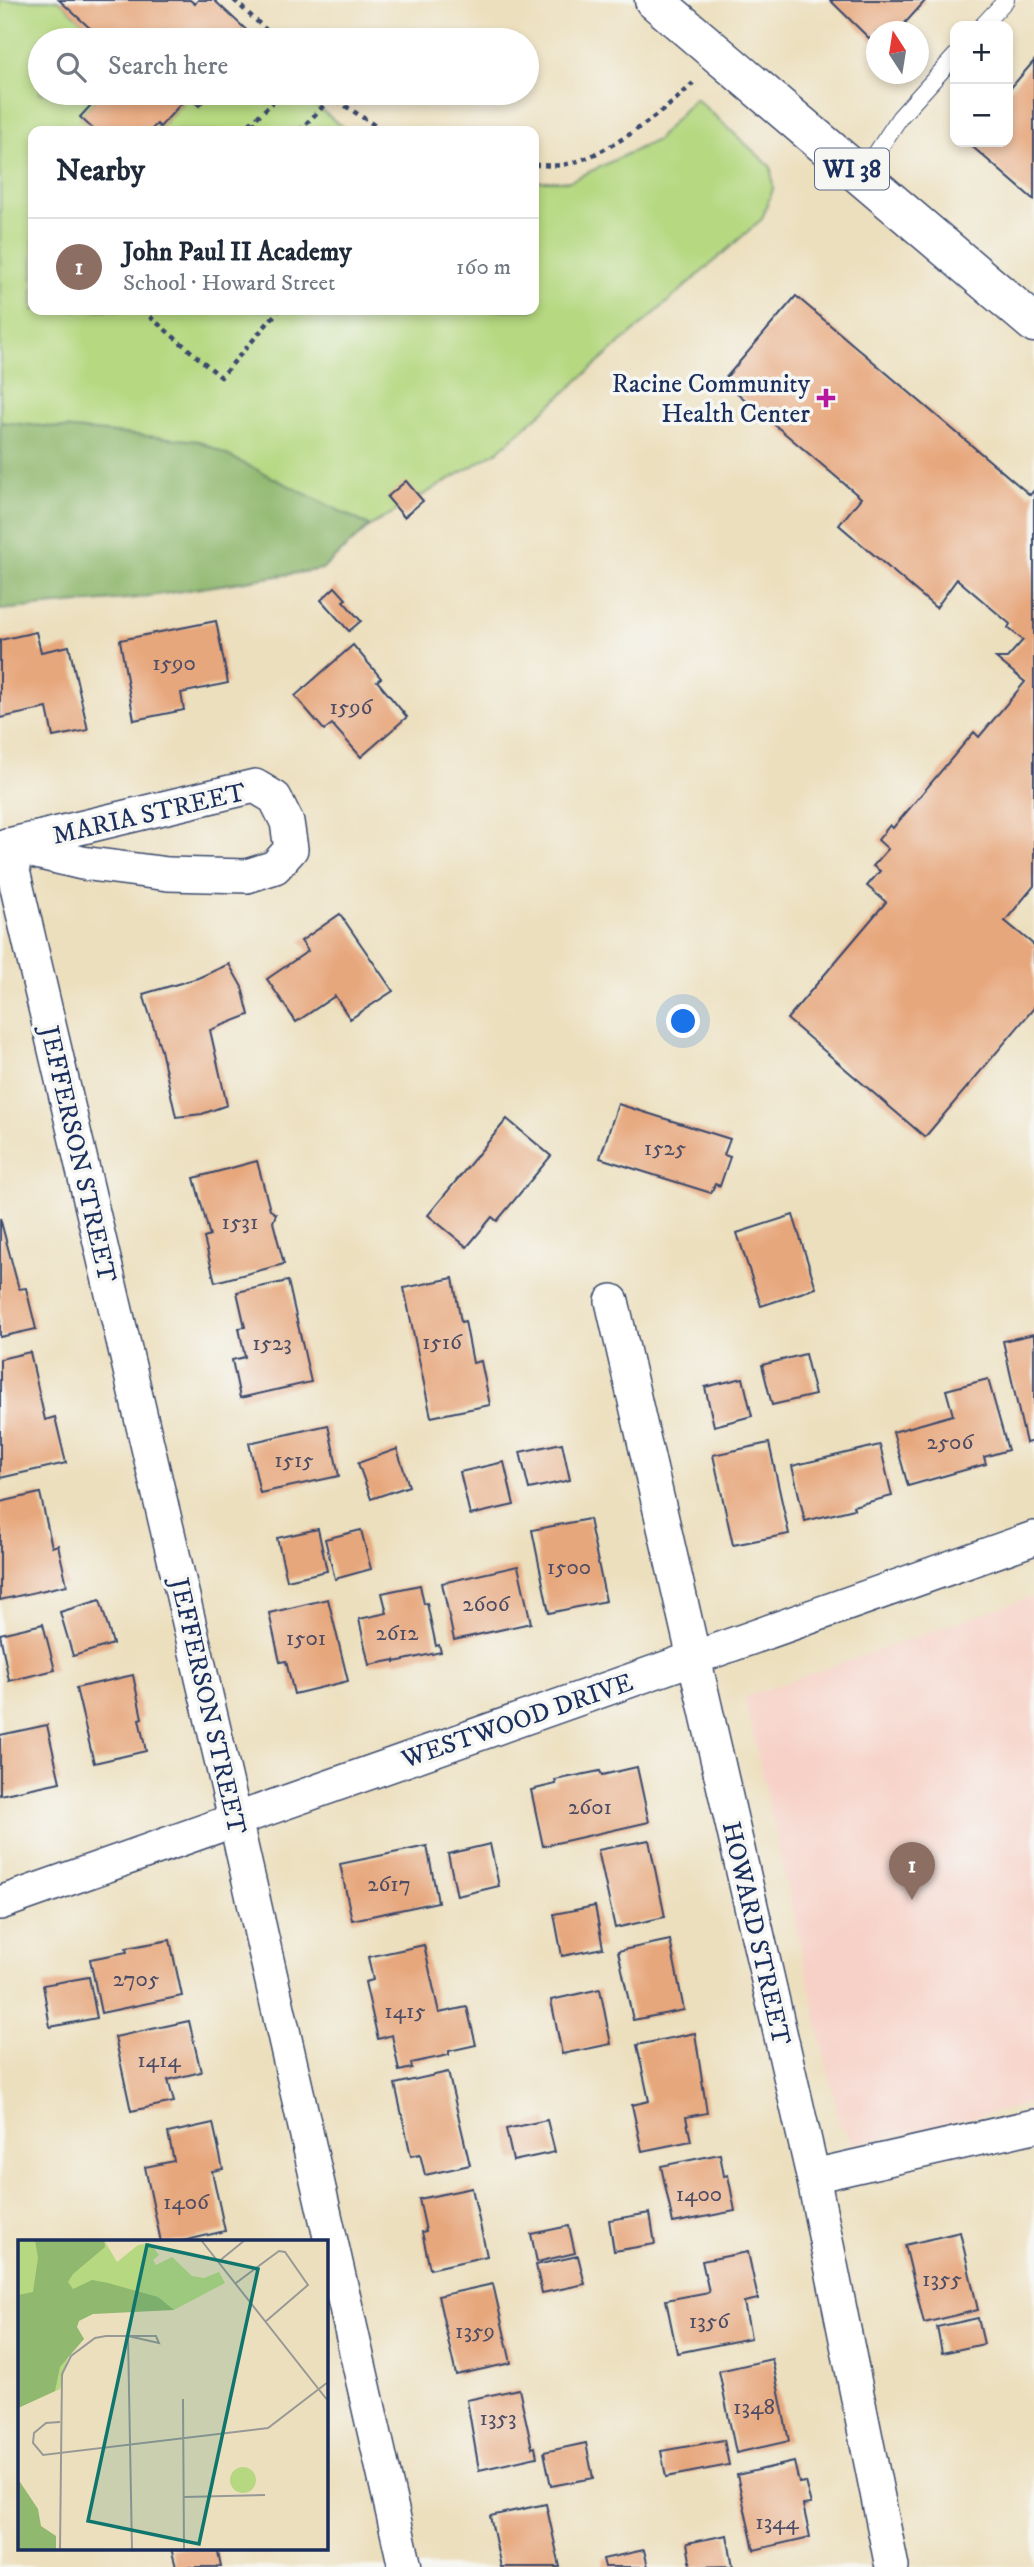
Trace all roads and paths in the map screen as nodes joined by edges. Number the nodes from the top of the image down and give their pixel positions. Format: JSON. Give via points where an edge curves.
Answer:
{"nodes":[{"id":1,"x":234,"y":0,"type":"edge"},
{"id":2,"x":654,"y":0,"type":"edge"},
{"id":3,"x":1006,"y":0,"type":"edge"},
{"id":4,"x":987,"y":21,"type":"edge"},
{"id":5,"x":264,"y":28,"type":"edge"},
{"id":6,"x":718,"y":54,"type":"junction"},
{"id":7,"x":950,"y":62,"type":"edge"},
{"id":8,"x":271,"y":105,"type":"edge"},
{"id":9,"x":322,"y":105,"type":"edge"},
{"id":10,"x":347,"y":105,"type":"edge"},
{"id":11,"x":253,"y":122,"type":"junction"},
{"id":12,"x":249,"y":126,"type":"edge"},
{"id":13,"x":258,"y":126,"type":"edge"},
{"id":14,"x":303,"y":126,"type":"edge"},
{"id":15,"x":376,"y":126,"type":"edge"},
{"id":16,"x":539,"y":165,"type":"edge"},
{"id":17,"x":861,"y":176,"type":"junction"},
{"id":18,"x":148,"y":315,"type":"edge"},
{"id":19,"x":275,"y":315,"type":"edge"},
{"id":20,"x":1034,"y":323,"type":"edge"},
{"id":21,"x":3,"y":846,"type":"edge"},
{"id":22,"x":612,"y":1301,"type":"dead end"},
{"id":23,"x":1034,"y":1538,"type":"edge"},
{"id":24,"x":694,"y":1658,"type":"junction"},
{"id":25,"x":235,"y":1819,"type":"junction"},
{"id":26,"x":0,"y":1903,"type":"edge"},
{"id":27,"x":1034,"y":2126,"type":"edge"},
{"id":28,"x":813,"y":2176,"type":"junction"},
{"id":29,"x":405,"y":2567,"type":"edge"},
{"id":30,"x":892,"y":2567,"type":"edge"}],
"edges":[{"from":1,"to":5,"type":"path"},
{"from":2,"to":6,"type":"main road","number":"WI 38"},
{"from":3,"to":4,"type":"lane"},
{"from":6,"to":16,"type":"path","via":[[679,98],[608,148],[563,165]]},
{"from":6,"to":17,"type":"main road","number":"WI 38"},
{"from":7,"to":17,"type":"lane","via":[[900,117]]},
{"from":8,"to":11,"type":"path"},
{"from":9,"to":14,"type":"path"},
{"from":10,"to":15,"type":"path"},
{"from":11,"to":12,"type":"path"},
{"from":11,"to":13,"type":"path"},
{"from":17,"to":20,"type":"main road","number":"WI 38"},
{"from":18,"to":19,"type":"path","via":[[221,377]]},
{"from":21,"to":21,"type":"street","name":"MARIA STREET","via":[[82,863],[168,874],[247,876],[275,867],[291,849],[287,822],[275,798],[254,786]]},
{"from":21,"to":25,"type":"street","name":"JEFFERSON STREET"},
{"from":22,"to":24,"type":"street","name":"HOWARD STREET"},
{"from":23,"to":24,"type":"street","name":"WESTWOOD DRIVE"},
{"from":24,"to":25,"type":"street","name":"WESTWOOD DRIVE"},
{"from":24,"to":28,"type":"street","name":"HOWARD STREET"},
{"from":25,"to":26,"type":"street","name":"WESTWOOD DRIVE"},
{"from":25,"to":29,"type":"street","name":"JEFFERSON STREET"},
{"from":27,"to":28,"type":"street"},
{"from":28,"to":30,"type":"street","name":"HOWARD STREET"}]}
